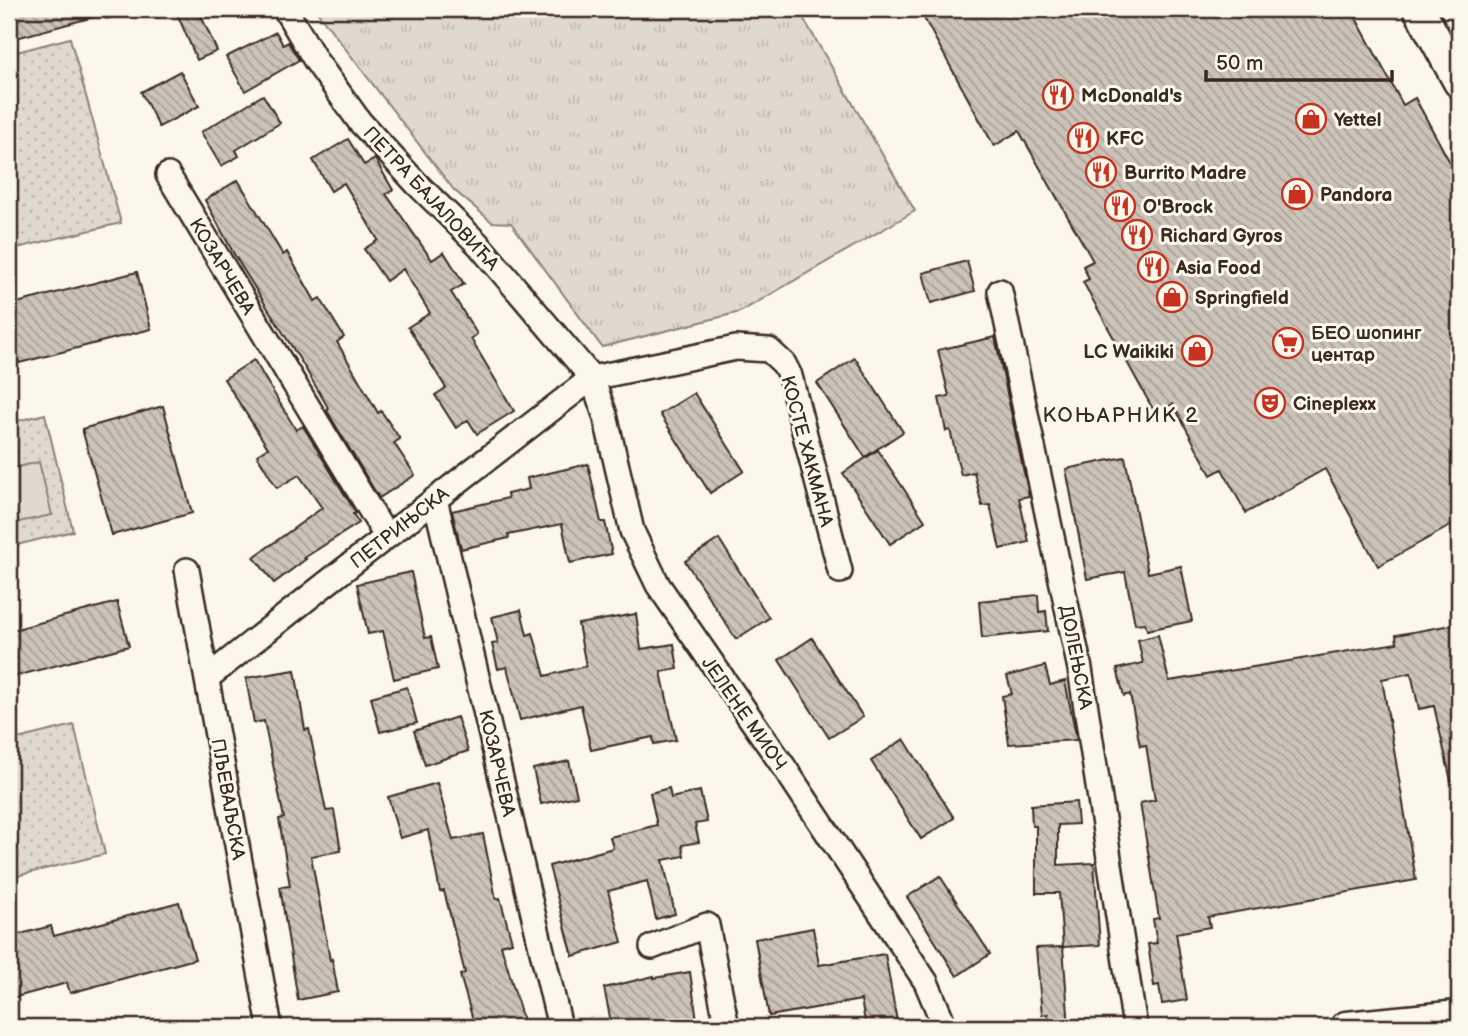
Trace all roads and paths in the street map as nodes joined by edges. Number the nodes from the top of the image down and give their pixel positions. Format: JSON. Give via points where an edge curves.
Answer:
{"nodes":[{"id":1,"x":285,"y":9,"type":"edge"},
{"id":2,"x":1419,"y":9,"type":"edge"},
{"id":3,"x":1459,"y":82,"type":"edge"},
{"id":4,"x":168,"y":175,"type":"dead end"},
{"id":5,"x":1000,"y":291,"type":"dead end"},
{"id":6,"x":593,"y":379,"type":"junction"},
{"id":7,"x":435,"y":499,"type":"junction"},
{"id":8,"x":386,"y":537,"type":"junction"},
{"id":9,"x":187,"y":570,"type":"dead end"},
{"id":10,"x":840,"y":571,"type":"dead end"},
{"id":11,"x":207,"y":678,"type":"junction"},
{"id":12,"x":652,"y":947,"type":"dead end"},
{"id":13,"x":1459,"y":1016,"type":"edge"},
{"id":14,"x":270,"y":1027,"type":"edge"},
{"id":15,"x":560,"y":1027,"type":"edge"},
{"id":16,"x":727,"y":1027,"type":"edge"},
{"id":17,"x":945,"y":1027,"type":"edge"},
{"id":18,"x":1135,"y":1027,"type":"edge"},
{"id":19,"x":1346,"y":1027,"type":"edge"}],
"edges":[{"from":1,"to":6,"type":"street","name":"ПЕТРА БАЈАЛОВИЋА","via":[[360,122],[478,244]]},
{"from":2,"to":3,"type":"street"},
{"from":4,"to":8,"type":"street","name":"КОЗАРЧЕВА"},
{"from":5,"to":18,"type":"street","name":"ДОЛЕЊСКА","via":[[1080,669]]},
{"from":6,"to":7,"type":"street","name":"ПЕТРИЊСКА"},
{"from":6,"to":10,"type":"street","name":"КОСТЕ ХАКМАНА","via":[[736,348],[769,350],[790,376]]},
{"from":6,"to":17,"type":"street","name":"ЈЕЛЕНЕ МИОЧ","via":[[632,531],[647,566],[926,982]]},
{"from":7,"to":8,"type":"street","name":"ПЕТРИЊСКА"},
{"from":7,"to":15,"type":"street","name":"КОЗАРЧЕВА"},
{"from":8,"to":11,"type":"street","name":"ПЕТРИЊСКА"},
{"from":9,"to":11,"type":"street","name":"ПЉЕВАЉСКА"},
{"from":11,"to":14,"type":"street","name":"ПЉЕВАЉСКА"},
{"from":12,"to":16,"type":"street","via":[[707,925]]},
{"from":13,"to":19,"type":"street"}]}
